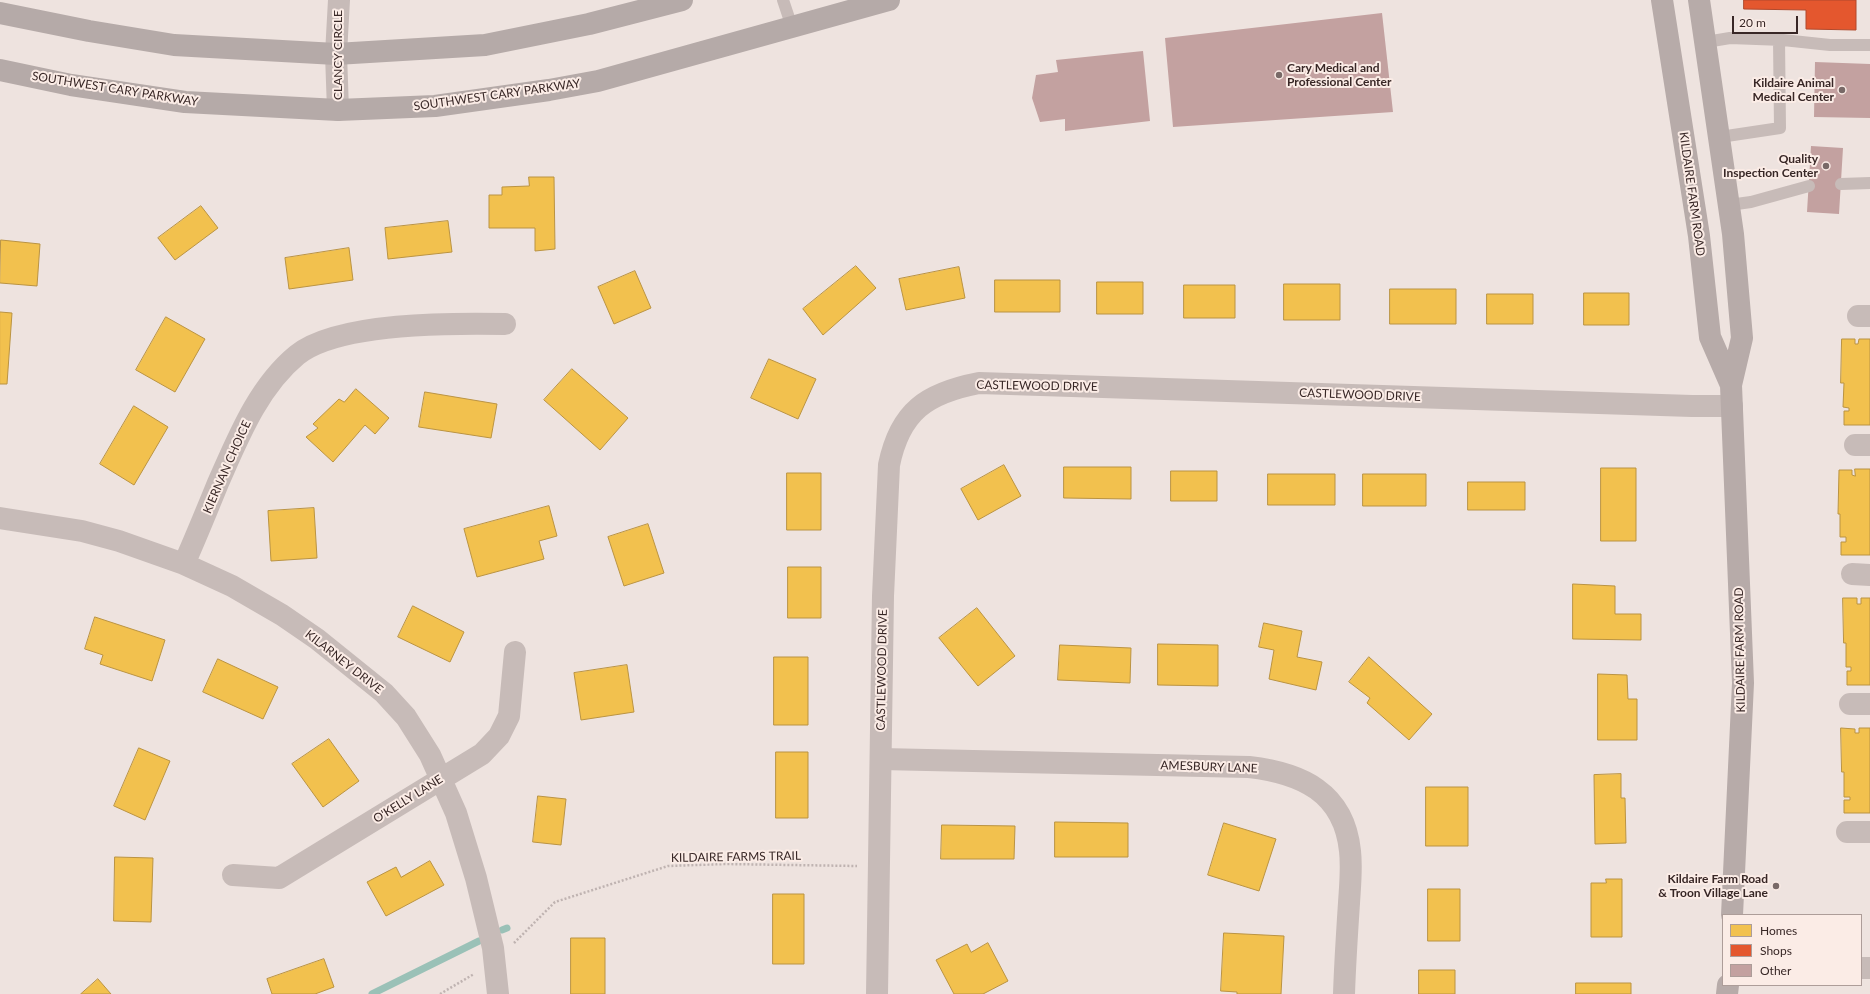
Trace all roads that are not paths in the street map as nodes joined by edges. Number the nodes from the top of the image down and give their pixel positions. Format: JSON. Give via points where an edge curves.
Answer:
{"nodes":[{"id":1,"x":339,"y":0,"type":"edge"},
{"id":2,"x":682,"y":0,"type":"edge"},
{"id":3,"x":783,"y":0,"type":"edge"},
{"id":4,"x":889,"y":0,"type":"edge"},
{"id":5,"x":1662,"y":0,"type":"edge"},
{"id":6,"x":1698,"y":0,"type":"edge"},
{"id":7,"x":0,"y":13,"type":"edge"},
{"id":8,"x":792,"y":27,"type":"junction"},
{"id":9,"x":1779,"y":40,"type":"junction"},
{"id":10,"x":1706,"y":42,"type":"junction"},
{"id":11,"x":1870,"y":46,"type":"edge"},
{"id":12,"x":336,"y":54,"type":"junction"},
{"id":13,"x":0,"y":70,"type":"edge"},
{"id":14,"x":338,"y":110,"type":"junction"},
{"id":15,"x":1720,"y":137,"type":"junction"},
{"id":16,"x":1870,"y":183,"type":"edge"},
{"id":17,"x":1841,"y":184,"type":"dead end"},
{"id":18,"x":1809,"y":186,"type":"dead end"},
{"id":19,"x":1729,"y":205,"type":"junction"},
{"id":20,"x":504,"y":324,"type":"dead end"},
{"id":21,"x":1732,"y":395,"type":"junction"},
{"id":22,"x":0,"y":518,"type":"edge"},
{"id":23,"x":184,"y":564,"type":"junction"},
{"id":24,"x":515,"y":652,"type":"dead end"},
{"id":25,"x":881,"y":759,"type":"junction"},
{"id":26,"x":440,"y":780,"type":"junction"},
{"id":27,"x":1847,"y":832,"type":"dead end"},
{"id":28,"x":1870,"y":832,"type":"edge"},
{"id":29,"x":233,"y":875,"type":"dead end"},
{"id":30,"x":1732,"y":914,"type":"edge"},
{"id":31,"x":498,"y":994,"type":"edge"},
{"id":32,"x":877,"y":994,"type":"edge"},
{"id":33,"x":1344,"y":994,"type":"edge"}],
"edges":[{"from":1,"to":12,"type":"street","name":"CLANCY CIRCLE"},
{"from":2,"to":12,"type":"main road","via":[[589,24],[485,45]]},
{"from":3,"to":8,"type":"lane"},
{"from":4,"to":8,"type":"main road","name":"SOUTHWEST CARY PARKWAY"},
{"from":5,"to":21,"type":"main road","name":"KILDAIRE FARM ROAD","via":[[1699,236],[1710,337]]},
{"from":6,"to":10,"type":"main road","name":"KILDAIRE FARM ROAD"},
{"from":7,"to":12,"type":"main road","via":[[174,45]]},
{"from":8,"to":14,"type":"main road","name":"SOUTHWEST CARY PARKWAY","via":[[612,77],[549,90],[435,106]]},
{"from":9,"to":10,"type":"lane","via":[[1730,38]]},
{"from":9,"to":11,"type":"lane","via":[[1830,46]]},
{"from":9,"to":15,"type":"lane","via":[[1780,128]]},
{"from":10,"to":15,"type":"main road","name":"KILDAIRE FARM ROAD"},
{"from":12,"to":14,"type":"street","name":"CLANCY CIRCLE"},
{"from":13,"to":14,"type":"main road","name":"SOUTHWEST CARY PARKWAY","via":[[185,102]]},
{"from":15,"to":19,"type":"main road","name":"KILDAIRE FARM ROAD"},
{"from":16,"to":17,"type":"lane"},
{"from":18,"to":19,"type":"lane","via":[[1751,202]]},
{"from":19,"to":21,"type":"main road","name":"KILDAIRE FARM ROAD","via":[[1742,338]]},
{"from":20,"to":23,"type":"street","name":"KIERNAN CHOICE","via":[[446,323],[385,329],[328,341],[298,355],[260,398],[241,432]]},
{"from":21,"to":25,"type":"street","name":"CASTLEWOOD DRIVE","via":[[1692,406],[979,383],[955,388],[918,407],[906,420],[892,449],[889,465],[883,596]]},
{"from":21,"to":30,"type":"main road","name":"KILDAIRE FARM ROAD","via":[[1743,683]]},
{"from":22,"to":23,"type":"street","name":"KILARNEY DRIVE","via":[[82,531]]},
{"from":23,"to":26,"type":"street","name":"KILARNEY DRIVE","via":[[232,586],[282,615],[384,693],[419,736]]},
{"from":24,"to":26,"type":"street","name":"O'KELLY LANE","via":[[509,716],[499,736],[482,754]]},
{"from":25,"to":32,"type":"street","name":"CASTLEWOOD DRIVE"},
{"from":25,"to":33,"type":"street","name":"AMESBURY LANE","via":[[1249,767],[1294,776],[1316,787],[1340,814],[1350,850]]},
{"from":26,"to":29,"type":"street","name":"O'KELLY LANE","via":[[279,878]]},
{"from":26,"to":31,"type":"street","name":"KILARNEY DRIVE","via":[[456,813],[468,850],[493,948]]},
{"from":27,"to":28,"type":"street"}]}
